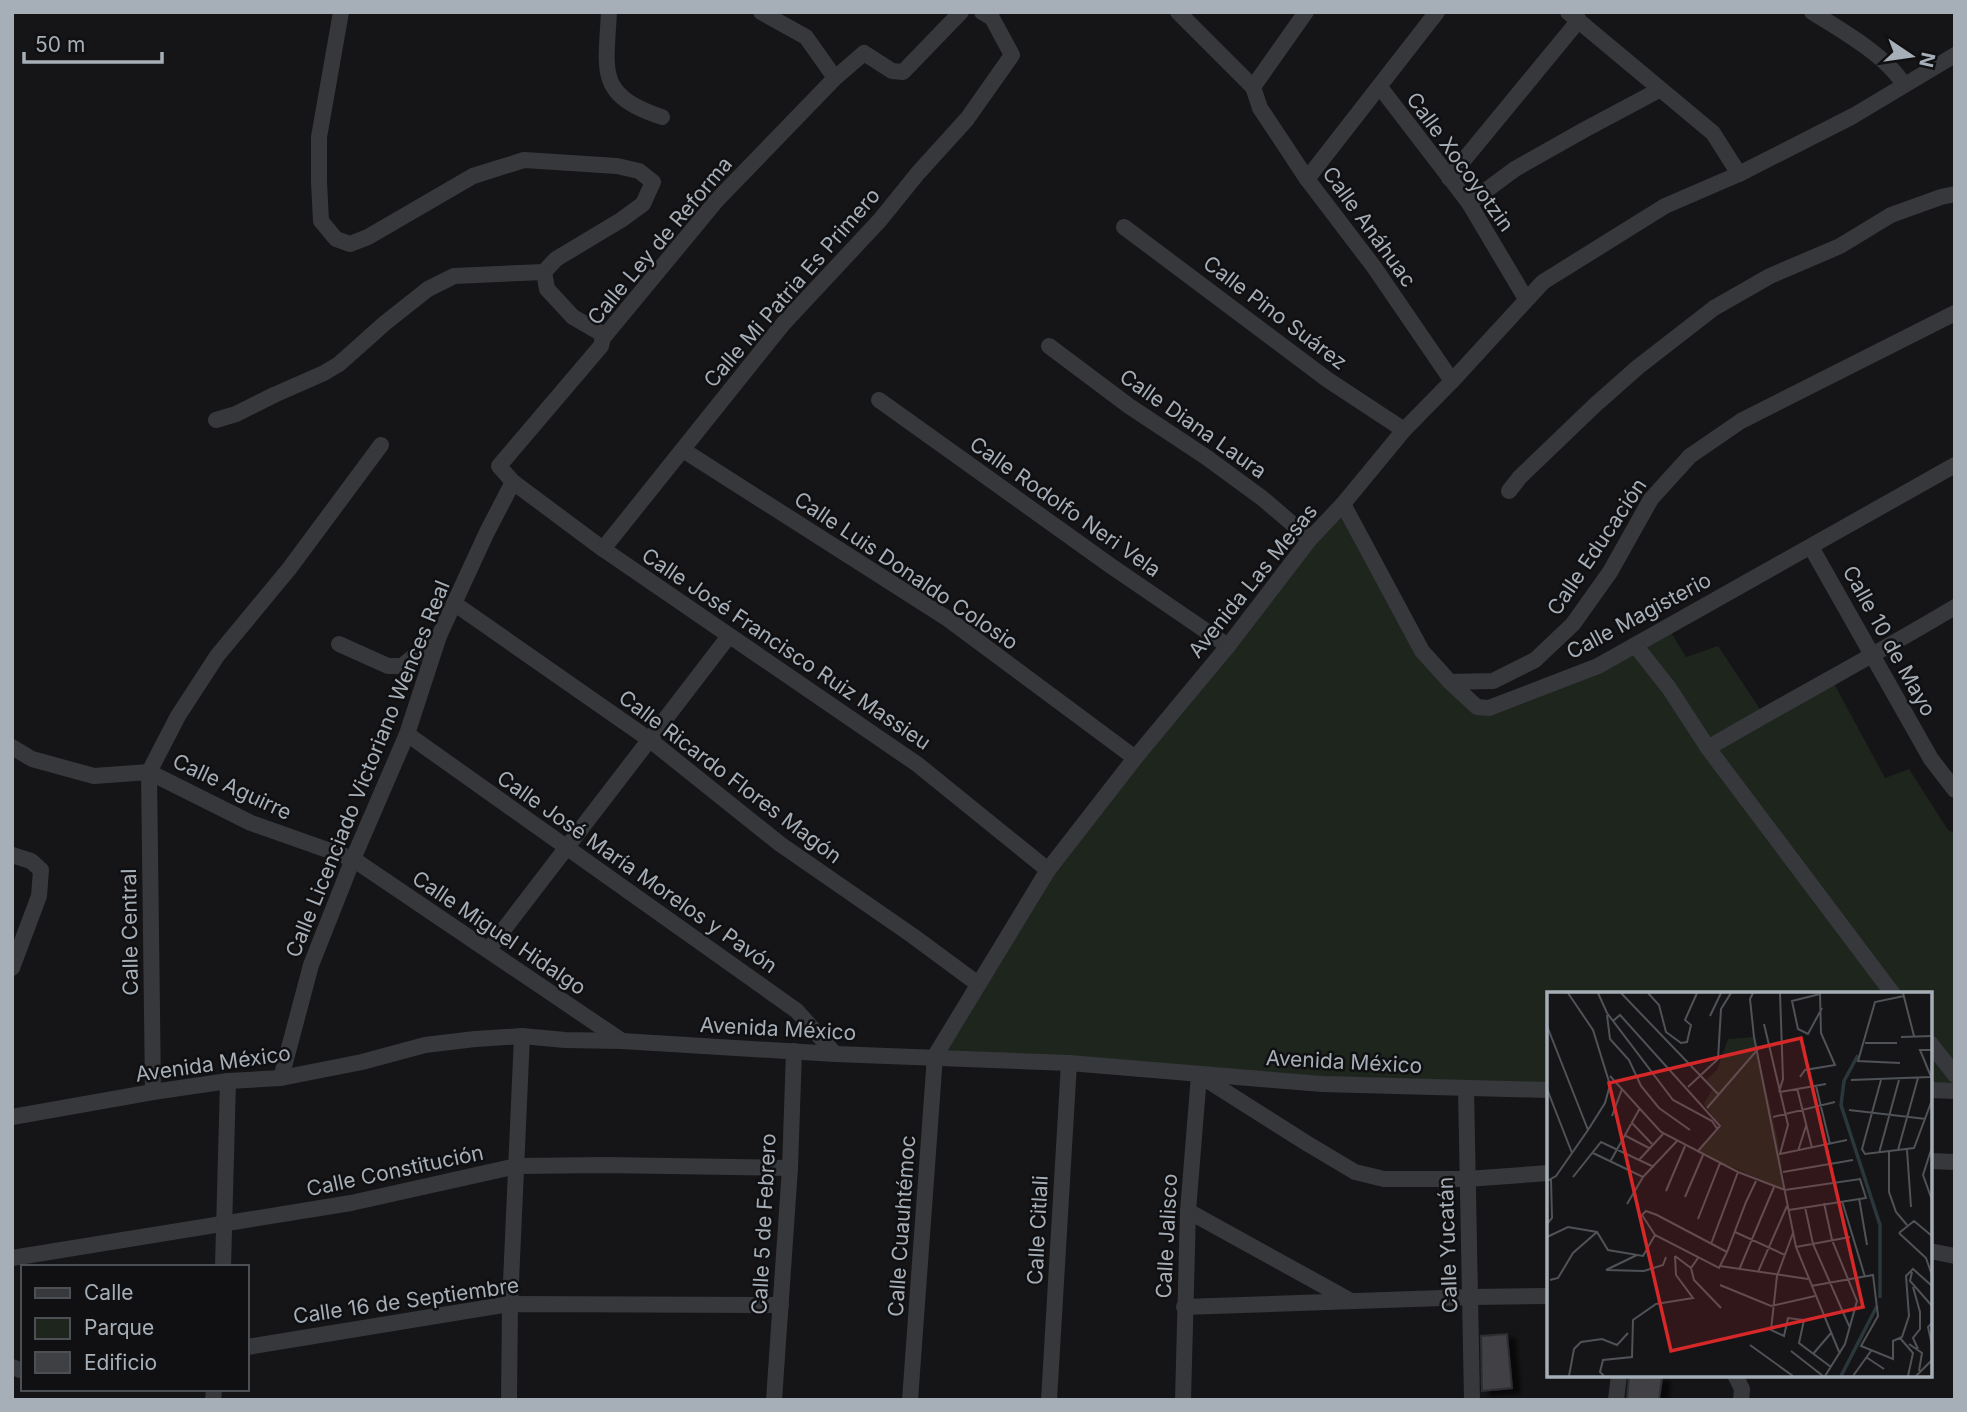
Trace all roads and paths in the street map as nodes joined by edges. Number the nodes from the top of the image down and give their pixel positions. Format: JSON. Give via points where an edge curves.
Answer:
{"nodes":[{"id":1,"x":341,"y":12,"type":"edge"},
{"id":2,"x":609,"y":12,"type":"edge"},
{"id":3,"x":761,"y":12,"type":"edge"},
{"id":4,"x":961,"y":12,"type":"edge"},
{"id":5,"x":982,"y":12,"type":"edge"},
{"id":6,"x":1178,"y":12,"type":"edge"},
{"id":7,"x":1306,"y":12,"type":"edge"},
{"id":8,"x":1437,"y":12,"type":"edge"},
{"id":9,"x":1812,"y":12,"type":"edge"},
{"id":10,"x":1573,"y":16,"type":"edge"},
{"id":11,"x":1955,"y":55,"type":"edge"},
{"id":12,"x":835,"y":78,"type":"junction"},
{"id":13,"x":1904,"y":85,"type":"junction"},
{"id":14,"x":1380,"y":87,"type":"junction"},
{"id":15,"x":1660,"y":90,"type":"junction"},
{"id":16,"x":1254,"y":92,"type":"junction"},
{"id":17,"x":662,"y":117,"type":"dead end"},
{"id":18,"x":1739,"y":174,"type":"junction"},
{"id":19,"x":1449,"y":178,"type":"junction"},
{"id":20,"x":1307,"y":179,"type":"junction"},
{"id":21,"x":1955,"y":194,"type":"edge"},
{"id":22,"x":1469,"y":203,"type":"junction"},
{"id":23,"x":1124,"y":227,"type":"dead end"},
{"id":24,"x":544,"y":272,"type":"junction"},
{"id":25,"x":1526,"y":299,"type":"junction"},
{"id":26,"x":1955,"y":313,"type":"edge"},
{"id":27,"x":603,"y":338,"type":"junction"},
{"id":28,"x":1049,"y":346,"type":"dead end"},
{"id":29,"x":1452,"y":381,"type":"junction"},
{"id":30,"x":879,"y":400,"type":"dead end"},
{"id":31,"x":216,"y":420,"type":"dead end"},
{"id":32,"x":1404,"y":430,"type":"junction"},
{"id":33,"x":381,"y":446,"type":"dead end"},
{"id":34,"x":683,"y":450,"type":"junction"},
{"id":35,"x":1955,"y":465,"type":"edge"},
{"id":36,"x":499,"y":466,"type":"joint"},
{"id":37,"x":513,"y":482,"type":"junction"},
{"id":38,"x":1509,"y":491,"type":"dead end"},
{"id":39,"x":1343,"y":504,"type":"junction"},
{"id":40,"x":1310,"y":539,"type":"junction"},
{"id":41,"x":1811,"y":547,"type":"junction"},
{"id":42,"x":603,"y":549,"type":"junction"},
{"id":43,"x":455,"y":604,"type":"junction"},
{"id":44,"x":1955,"y":607,"type":"edge"},
{"id":45,"x":439,"y":636,"type":"junction"},
{"id":46,"x":729,"y":636,"type":"junction"},
{"id":47,"x":339,"y":643,"type":"dead end"},
{"id":48,"x":1635,"y":645,"type":"junction"},
{"id":49,"x":1228,"y":646,"type":"junction"},
{"id":50,"x":1874,"y":656,"type":"junction"},
{"id":51,"x":1450,"y":682,"type":"junction"},
{"id":52,"x":407,"y":734,"type":"junction"},
{"id":53,"x":650,"y":740,"type":"junction"},
{"id":54,"x":12,"y":747,"type":"edge"},
{"id":55,"x":1708,"y":748,"type":"junction"},
{"id":56,"x":1135,"y":758,"type":"junction"},
{"id":57,"x":149,"y":772,"type":"junction"},
{"id":58,"x":1955,"y":790,"type":"edge"},
{"id":59,"x":565,"y":847,"type":"junction"},
{"id":60,"x":12,"y":855,"type":"edge"},
{"id":61,"x":353,"y":859,"type":"junction"},
{"id":62,"x":1048,"y":870,"type":"junction"},
{"id":63,"x":488,"y":950,"type":"junction"},
{"id":64,"x":12,"y":968,"type":"edge"},
{"id":65,"x":978,"y":984,"type":"junction"},
{"id":66,"x":1891,"y":992,"type":"edge"},
{"id":67,"x":522,"y":1036,"type":"junction"},
{"id":68,"x":622,"y":1041,"type":"junction"},
{"id":69,"x":1932,"y":1045,"type":"edge"},
{"id":70,"x":794,"y":1051,"type":"junction"},
{"id":71,"x":835,"y":1054,"type":"junction"},
{"id":72,"x":935,"y":1056,"type":"junction"},
{"id":73,"x":1069,"y":1063,"type":"junction"},
{"id":74,"x":1199,"y":1075,"type":"junction"},
{"id":75,"x":1955,"y":1075,"type":"edge"},
{"id":76,"x":281,"y":1078,"type":"junction"},
{"id":77,"x":228,"y":1082,"type":"junction"},
{"id":78,"x":1466,"y":1088,"type":"junction"},
{"id":79,"x":1547,"y":1090,"type":"edge"},
{"id":80,"x":1932,"y":1090,"type":"edge"},
{"id":81,"x":1955,"y":1091,"type":"edge"},
{"id":82,"x":153,"y":1092,"type":"junction"},
{"id":83,"x":12,"y":1117,"type":"edge"},
{"id":84,"x":1932,"y":1161,"type":"edge"},
{"id":85,"x":1955,"y":1162,"type":"edge"},
{"id":86,"x":517,"y":1166,"type":"junction"},
{"id":87,"x":790,"y":1168,"type":"junction"},
{"id":88,"x":1547,"y":1173,"type":"edge"},
{"id":89,"x":1467,"y":1179,"type":"junction"},
{"id":90,"x":1188,"y":1211,"type":"junction"},
{"id":91,"x":224,"y":1225,"type":"junction"},
{"id":92,"x":1932,"y":1251,"type":"edge"},
{"id":93,"x":1955,"y":1256,"type":"edge"},
{"id":94,"x":12,"y":1258,"type":"edge"},
{"id":95,"x":223,"y":1265,"type":"edge"},
{"id":96,"x":1547,"y":1296,"type":"edge"},
{"id":97,"x":1471,"y":1297,"type":"junction"},
{"id":98,"x":1352,"y":1302,"type":"junction"},
{"id":99,"x":510,"y":1304,"type":"junction"},
{"id":100,"x":781,"y":1305,"type":"junction"},
{"id":101,"x":1184,"y":1307,"type":"junction"},
{"id":102,"x":248,"y":1347,"type":"edge"},
{"id":103,"x":1619,"y":1377,"type":"edge"},
{"id":104,"x":1736,"y":1377,"type":"edge"},
{"id":105,"x":509,"y":1400,"type":"edge"},
{"id":106,"x":774,"y":1400,"type":"edge"},
{"id":107,"x":910,"y":1400,"type":"edge"},
{"id":108,"x":1049,"y":1400,"type":"edge"},
{"id":109,"x":1183,"y":1400,"type":"edge"},
{"id":110,"x":1472,"y":1400,"type":"edge"},
{"id":111,"x":1616,"y":1400,"type":"edge"},
{"id":112,"x":1741,"y":1400,"type":"edge"}],
"edges":[{"from":1,"to":24,"type":"street","via":[[319,137],[321,221],[336,239],[350,244],[473,176],[524,160],[617,166],[639,171],[653,182],[643,204],[556,259]]},
{"from":2,"to":17,"type":"street","via":[[611,84],[630,104]]},
{"from":3,"to":12,"type":"street","via":[[806,37]]},
{"from":4,"to":12,"type":"street","name":"Calle Ley de Reforma","via":[[903,72],[892,71],[864,53]]},
{"from":5,"to":34,"type":"street","name":"Calle Mi Patria Es Primero","via":[[992,18],[1012,55],[967,119],[783,324]]},
{"from":6,"to":16,"type":"street","name":"Calle Anáhuac"},
{"from":7,"to":16,"type":"street"},
{"from":8,"to":14,"type":"street"},
{"from":9,"to":13,"type":"street","via":[[1897,72]]},
{"from":10,"to":15,"type":"street"},
{"from":10,"to":19,"type":"street"},
{"from":11,"to":13,"type":"street","name":"Avenida Las Mesas"},
{"from":12,"to":27,"type":"street","name":"Calle Ley de Reforma","via":[[717,200]]},
{"from":13,"to":18,"type":"street","name":"Avenida Las Mesas"},
{"from":14,"to":19,"type":"street","name":"Calle Xocoyotzin"},
{"from":14,"to":20,"type":"street"},
{"from":15,"to":18,"type":"street","via":[[1713,133]]},
{"from":15,"to":22,"type":"street","via":[[1515,169]]},
{"from":16,"to":20,"type":"street","name":"Calle Anáhuac"},
{"from":18,"to":25,"type":"street","name":"Avenida Las Mesas","via":[[1665,206],[1543,282]]},
{"from":19,"to":22,"type":"street","name":"Calle Xocoyotzin"},
{"from":20,"to":29,"type":"street","name":"Calle Anáhuac"},
{"from":21,"to":38,"type":"street","via":[[1891,215],[1840,246],[1770,276],[1714,308],[1595,405]]},
{"from":22,"to":25,"type":"street","name":"Calle Xocoyotzin"},
{"from":23,"to":32,"type":"street","name":"Calle Pino Suárez","via":[[1328,380]]},
{"from":24,"to":27,"type":"street","via":[[547,289],[573,317]]},
{"from":24,"to":31,"type":"street","via":[[454,276],[428,289],[339,364]]},
{"from":25,"to":29,"type":"street","name":"Avenida Las Mesas"},
{"from":26,"to":51,"type":"street","name":"Calle Educación","via":[[1741,421],[1690,456],[1651,499],[1610,572],[1573,624],[1535,660],[1493,681]]},
{"from":27,"to":36,"type":"street","name":"Calle Ley de Reforma"},
{"from":28,"to":40,"type":"street","name":"Calle Diana Laura","via":[[1262,498]]},
{"from":29,"to":32,"type":"street","name":"Avenida Las Mesas"},
{"from":30,"to":49,"type":"street","name":"Calle Rodolfo Neri Vela"},
{"from":32,"to":39,"type":"street","name":"Avenida Las Mesas"},
{"from":33,"to":57,"type":"street","via":[[217,656]]},
{"from":34,"to":42,"type":"street","name":"Calle Mi Patria Es Primero"},
{"from":34,"to":56,"type":"street","name":"Calle Luis Donaldo Colosio","via":[[947,619]]},
{"from":35,"to":41,"type":"street","name":"Calle Magisterio"},
{"from":36,"to":37,"type":"street","name":"Calle José Francisco Ruiz Massieu"},
{"from":37,"to":42,"type":"street","name":"Calle José Francisco Ruiz Massieu"},
{"from":37,"to":43,"type":"street","name":"Calle Licenciado Victoriano Wences Real"},
{"from":39,"to":40,"type":"street","name":"Avenida Las Mesas"},
{"from":39,"to":51,"type":"street","name":"Calle Magisterio","via":[[1422,651]]},
{"from":40,"to":49,"type":"street","name":"Avenida Las Mesas"},
{"from":41,"to":48,"type":"street","name":"Calle Magisterio"},
{"from":41,"to":50,"type":"street","name":"Calle 10 de Mayo"},
{"from":42,"to":46,"type":"street","name":"Calle José Francisco Ruiz Massieu"},
{"from":43,"to":45,"type":"street","name":"Calle Licenciado Victoriano Wences Real"},
{"from":43,"to":53,"type":"street","name":"Calle Ricardo Flores Magón"},
{"from":44,"to":50,"type":"street"},
{"from":45,"to":47,"type":"street","via":[[402,666],[388,666]]},
{"from":45,"to":52,"type":"street","name":"Calle Licenciado Victoriano Wences Real"},
{"from":46,"to":53,"type":"street"},
{"from":46,"to":62,"type":"street","name":"Calle José Francisco Ruiz Massieu","via":[[916,764]]},
{"from":48,"to":51,"type":"street","name":"Calle Magisterio","via":[[1598,666],[1489,708],[1477,707]]},
{"from":48,"to":55,"type":"street","via":[[1670,688]]},
{"from":49,"to":56,"type":"street","name":"Avenida Las Mesas"},
{"from":50,"to":55,"type":"street"},
{"from":50,"to":58,"type":"street","name":"Calle 10 de Mayo","via":[[1931,759]]},
{"from":52,"to":59,"type":"street","name":"Calle José María Morelos y Pavón"},
{"from":52,"to":61,"type":"street","name":"Calle Licenciado Victoriano Wences Real"},
{"from":53,"to":59,"type":"street"},
{"from":53,"to":65,"type":"street","name":"Calle Ricardo Flores Magón","via":[[780,844]]},
{"from":54,"to":57,"type":"street","name":"Calle Aguirre","via":[[32,759],[94,776]]},
{"from":55,"to":66,"type":"street"},
{"from":56,"to":62,"type":"street","name":"Avenida Las Mesas"},
{"from":57,"to":61,"type":"street","name":"Calle Aguirre","via":[[251,822]]},
{"from":57,"to":82,"type":"street","name":"Calle Central"},
{"from":59,"to":63,"type":"street"},
{"from":59,"to":71,"type":"street","name":"Calle José María Morelos y Pavón","via":[[797,1011]]},
{"from":60,"to":64,"type":"street","via":[[41,870],[39,896]]},
{"from":61,"to":63,"type":"street","name":"Calle Miguel Hidalgo"},
{"from":61,"to":76,"type":"street","name":"Calle Licenciado Victoriano Wences Real","via":[[311,965]]},
{"from":62,"to":65,"type":"street","name":"Avenida Las Mesas"},
{"from":63,"to":68,"type":"street","name":"Calle Miguel Hidalgo"},
{"from":65,"to":72,"type":"street"},
{"from":67,"to":68,"type":"street","name":"Avenida México"},
{"from":67,"to":76,"type":"street","name":"Avenida México","via":[[425,1045]]},
{"from":67,"to":86,"type":"street"},
{"from":68,"to":70,"type":"street","name":"Avenida México"},
{"from":69,"to":75,"type":"street"},
{"from":70,"to":71,"type":"street","name":"Avenida México"},
{"from":70,"to":87,"type":"street","name":"Calle 5 de Febrero"},
{"from":71,"to":72,"type":"street","name":"Avenida México"},
{"from":72,"to":73,"type":"street","name":"Avenida México"},
{"from":72,"to":107,"type":"street","name":"Calle Cuauhtémoc"},
{"from":73,"to":74,"type":"street","name":"Avenida México"},
{"from":73,"to":108,"type":"street","name":"Calle Citlali"},
{"from":74,"to":78,"type":"street","name":"Avenida México"},
{"from":74,"to":89,"type":"street","via":[[1355,1172],[1384,1179]]},
{"from":74,"to":90,"type":"street","name":"Calle Jalisco"},
{"from":76,"to":77,"type":"street","name":"Avenida México"},
{"from":77,"to":82,"type":"street","name":"Avenida México"},
{"from":77,"to":91,"type":"street"},
{"from":78,"to":79,"type":"street","name":"Avenida México"},
{"from":78,"to":89,"type":"street","name":"Calle Yucatán"},
{"from":80,"to":81,"type":"street"},
{"from":82,"to":83,"type":"street","name":"Avenida México"},
{"from":84,"to":85,"type":"street"},
{"from":86,"to":87,"type":"street","name":"Calle Constitución"},
{"from":86,"to":91,"type":"street","name":"Calle Constitución","via":[[351,1203]]},
{"from":86,"to":99,"type":"street"},
{"from":87,"to":100,"type":"street","name":"Calle 5 de Febrero"},
{"from":88,"to":89,"type":"street"},
{"from":89,"to":97,"type":"street","name":"Calle Yucatán"},
{"from":90,"to":98,"type":"street"},
{"from":90,"to":101,"type":"street","name":"Calle Jalisco"},
{"from":91,"to":94,"type":"street","name":"Calle Constitución"},
{"from":91,"to":95,"type":"street"},
{"from":92,"to":93,"type":"street"},
{"from":96,"to":97,"type":"street"},
{"from":97,"to":98,"type":"street"},
{"from":97,"to":110,"type":"street","name":"Calle Yucatán"},
{"from":98,"to":101,"type":"street"},
{"from":99,"to":100,"type":"street","name":"Calle 16 de Septiembre"},
{"from":99,"to":102,"type":"street","name":"Calle 16 de Septiembre"},
{"from":99,"to":105,"type":"street"},
{"from":100,"to":106,"type":"street","name":"Calle 5 de Febrero"},
{"from":101,"to":109,"type":"street","name":"Calle Jalisco"},
{"from":103,"to":111,"type":"street"},
{"from":104,"to":112,"type":"street"}]}
